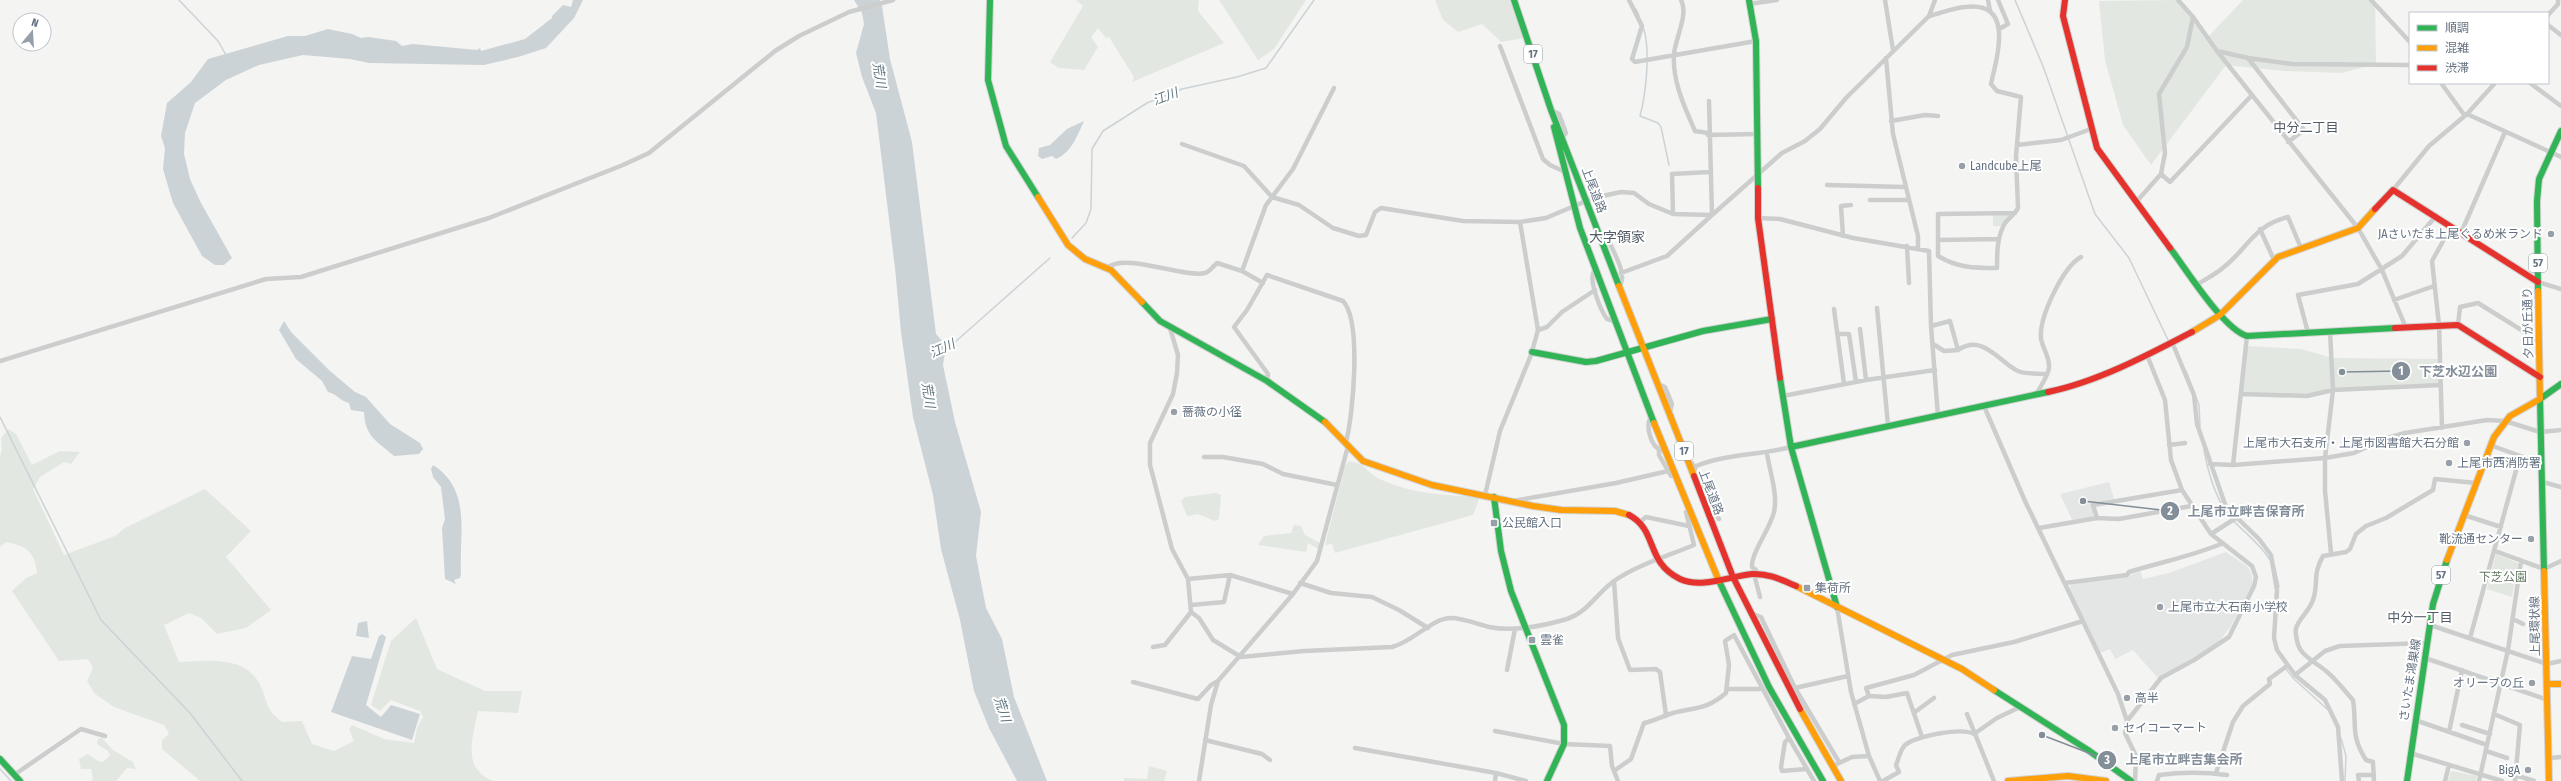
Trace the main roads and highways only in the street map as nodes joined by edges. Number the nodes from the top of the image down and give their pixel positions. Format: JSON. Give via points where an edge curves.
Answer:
{"nodes":[{"id":1,"x":990,"y":0,"type":"edge"},
{"id":2,"x":1514,"y":0,"type":"edge"},
{"id":3,"x":2065,"y":0,"type":"edge"},
{"id":4,"x":1749,"y":2,"type":"edge"},
{"id":5,"x":1551,"y":110,"type":"junction"},
{"id":6,"x":2561,"y":131,"type":"edge"},
{"id":7,"x":2538,"y":282,"type":"junction"},
{"id":8,"x":2220,"y":315,"type":"junction"},
{"id":9,"x":1772,"y":319,"type":"junction"},
{"id":10,"x":1644,"y":348,"type":"junction"},
{"id":11,"x":1532,"y":352,"type":"road end"},
{"id":12,"x":1627,"y":354,"type":"junction"},
{"id":13,"x":2540,"y":377,"type":"junction"},
{"id":14,"x":2561,"y":384,"type":"edge"},
{"id":15,"x":2540,"y":399,"type":"junction"},
{"id":16,"x":1792,"y":447,"type":"junction"},
{"id":17,"x":1494,"y":497,"type":"junction"},
{"id":18,"x":1733,"y":577,"type":"junction"},
{"id":19,"x":1718,"y":580,"type":"junction"},
{"id":20,"x":1838,"y":607,"type":"junction"},
{"id":21,"x":2547,"y":684,"type":"junction"},
{"id":22,"x":2561,"y":684,"type":"edge"},
{"id":23,"x":0,"y":759,"type":"edge"},
{"id":24,"x":20,"y":781,"type":"edge"},
{"id":25,"x":1546,"y":781,"type":"edge"},
{"id":26,"x":1823,"y":781,"type":"edge"},
{"id":27,"x":1841,"y":781,"type":"edge"},
{"id":28,"x":2008,"y":781,"type":"edge"},
{"id":29,"x":2106,"y":781,"type":"edge"},
{"id":30,"x":2131,"y":781,"type":"edge"},
{"id":31,"x":2407,"y":781,"type":"edge"},
{"id":32,"x":2549,"y":781,"type":"edge"}],
"edges":[{"from":1,"to":17,"type":"main road","via":[[988,80],[1006,146],[1068,245],[1084,259],[1108,268],[1144,306],[1170,328],[1267,381],[1331,426],[1363,461],[1432,485]]},
{"from":2,"to":5,"type":"main road","name":"上尾道路","number":"17"},
{"from":3,"to":8,"type":"main road","via":[[2063,16],[2097,148]]},
{"from":4,"to":9,"type":"main road","via":[[1756,41],[1758,85],[1758,218]]},
{"from":5,"to":10,"type":"main road","name":"上尾道路","number":"17"},
{"from":5,"to":12,"type":"main road","name":"上尾道路","number":"17","via":[[1572,208]]},
{"from":6,"to":7,"type":"main road","name":"夕日が丘通り","number":"57","via":[[2539,179]]},
{"from":7,"to":8,"type":"main road","via":[[2393,190],[2358,228],[2274,260]]},
{"from":7,"to":13,"type":"main road","name":"夕日が丘通り","number":"57"},
{"from":8,"to":13,"type":"main road","via":[[2240,334],[2247,336],[2458,325]]},
{"from":8,"to":16,"type":"main road","via":[[2147,355],[2064,389]]},
{"from":9,"to":10,"type":"main road","via":[[1703,331]]},
{"from":9,"to":16,"type":"main road"},
{"from":10,"to":12,"type":"main road"},
{"from":10,"to":18,"type":"main road","name":"上尾道路","number":"17"},
{"from":11,"to":12,"type":"main road","via":[[1586,362]]},
{"from":12,"to":19,"type":"main road","name":"上尾道路","number":"17","via":[[1662,450]]},
{"from":13,"to":15,"type":"main road","name":"夕日が丘通り","number":"57"},
{"from":14,"to":15,"type":"main road","name":"さいたま鴻巣線"},
{"from":15,"to":21,"type":"main road","name":"上尾環状線"},
{"from":15,"to":31,"type":"main road","name":"さいたま鴻巣線","number":"57","via":[[2505,421],[2490,445],[2437,586]]},
{"from":16,"to":20,"type":"main road"},
{"from":17,"to":19,"type":"main road","via":[[1548,509],[1615,511],[1629,515],[1640,522],[1650,536],[1657,560],[1668,572],[1681,580],[1696,583]]},
{"from":17,"to":25,"type":"main road","via":[[1506,573],[1524,627],[1563,720],[1564,744]]},
{"from":18,"to":19,"type":"main road"},
{"from":18,"to":20,"type":"main road","via":[[1754,574],[1777,577]]},
{"from":18,"to":27,"type":"main road","name":"上尾道路","number":"17","via":[[1790,692]]},
{"from":19,"to":26,"type":"main road","name":"上尾道路","number":"17","via":[[1799,740]]},
{"from":20,"to":30,"type":"main road","via":[[1943,658]]},
{"from":21,"to":22,"type":"main road"},
{"from":21,"to":32,"type":"main road","name":"上尾環状線"},
{"from":23,"to":24,"type":"main road"},
{"from":28,"to":29,"type":"main road","via":[[2061,776]]}]}
